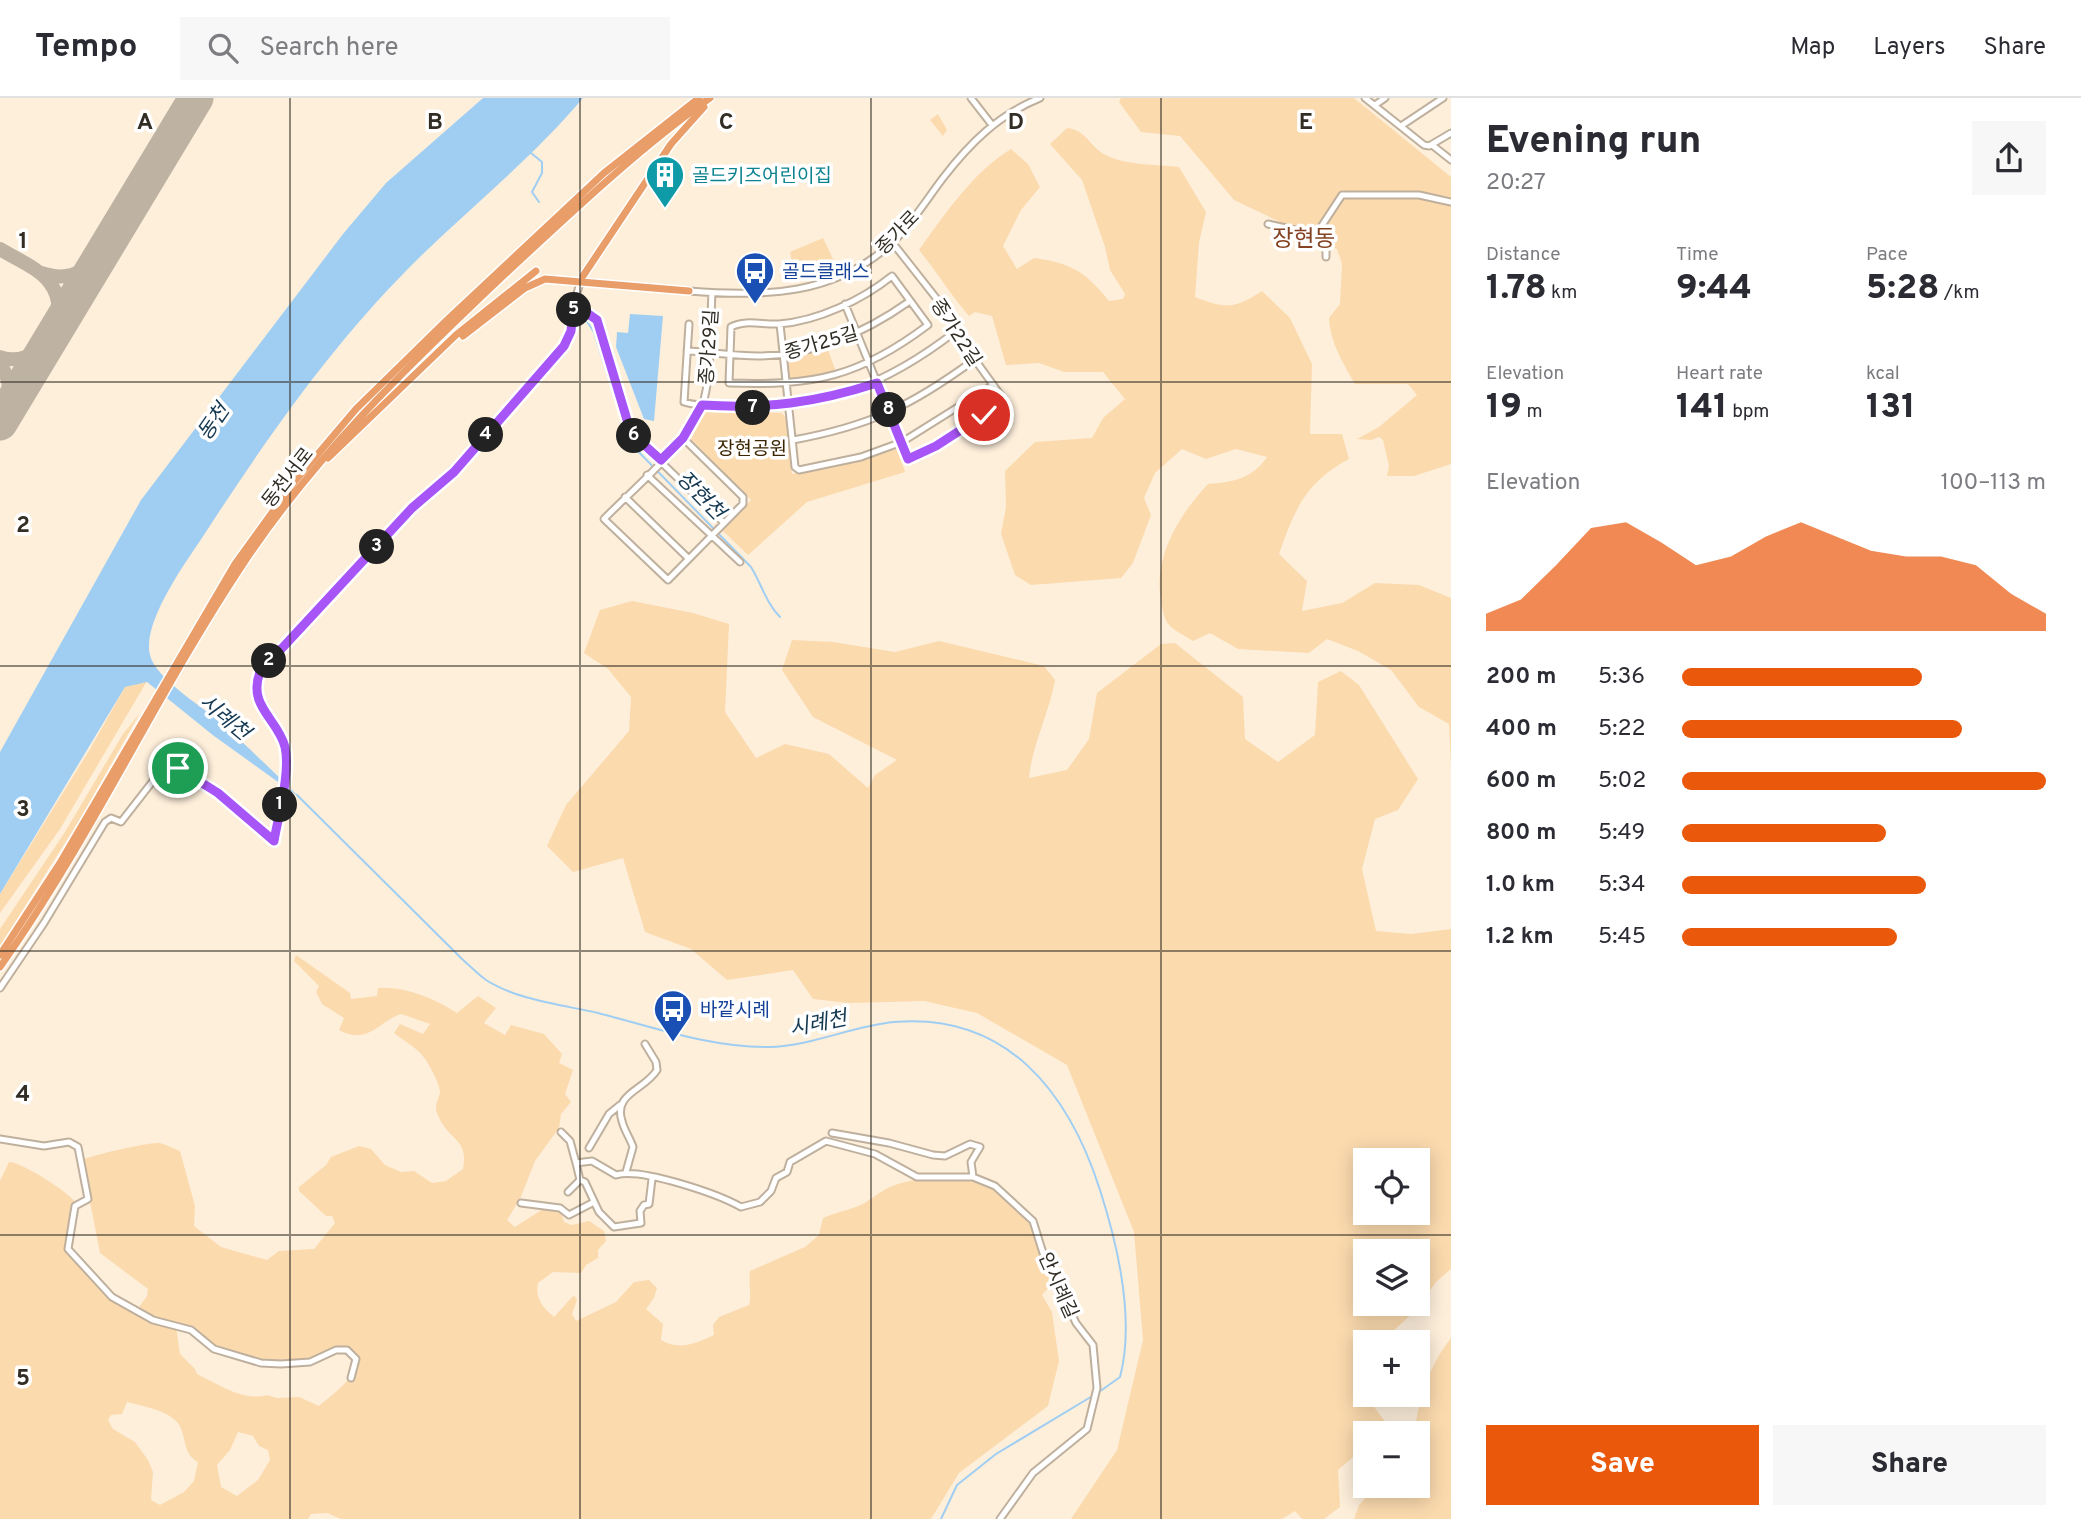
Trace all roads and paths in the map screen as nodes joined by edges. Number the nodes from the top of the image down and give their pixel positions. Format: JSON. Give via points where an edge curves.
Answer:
{"nodes":[{"id":1,"x":699,"y":98,"type":"edge"},
{"id":2,"x":712,"y":98,"type":"edge"},
{"id":3,"x":971,"y":98,"type":"edge"},
{"id":4,"x":1040,"y":98,"type":"edge"},
{"id":5,"x":1365,"y":98,"type":"edge"},
{"id":6,"x":1385,"y":98,"type":"edge"},
{"id":7,"x":1443,"y":98,"type":"edge"},
{"id":8,"x":1375,"y":105,"type":"junction"},
{"id":9,"x":992,"y":125,"type":"junction"},
{"id":10,"x":1401,"y":126,"type":"junction"},
{"id":11,"x":1451,"y":133,"type":"edge"},
{"id":12,"x":1430,"y":146,"type":"junction"},
{"id":13,"x":1451,"y":160,"type":"edge"},
{"id":14,"x":1451,"y":202,"type":"edge"},
{"id":15,"x":1268,"y":224,"type":"dead end"},
{"id":16,"x":1319,"y":230,"type":"junction"},
{"id":17,"x":892,"y":242,"type":"junction"},
{"id":18,"x":1326,"y":257,"type":"dead end"},
{"id":19,"x":536,"y":271,"type":"dead end"},
{"id":20,"x":582,"y":279,"type":"joint"},
{"id":21,"x":689,"y":291,"type":"joint"},
{"id":22,"x":712,"y":293,"type":"junction"},
{"id":23,"x":910,"y":300,"type":"junction"},
{"id":24,"x":574,"y":304,"type":"junction"},
{"id":25,"x":845,"y":304,"type":"junction"},
{"id":26,"x":690,"y":324,"type":"dead end"},
{"id":27,"x":780,"y":324,"type":"junction"},
{"id":28,"x":956,"y":331,"type":"junction"},
{"id":29,"x":856,"y":334,"type":"junction"},
{"id":30,"x":687,"y":351,"type":"junction"},
{"id":31,"x":708,"y":352,"type":"junction"},
{"id":32,"x":730,"y":354,"type":"junction"},
{"id":33,"x":784,"y":355,"type":"junction"},
{"id":34,"x":974,"y":360,"type":"junction"},
{"id":35,"x":868,"y":363,"type":"junction"},
{"id":36,"x":418,"y":371,"type":"junction"},
{"id":37,"x":877,"y":383,"type":"junction"},
{"id":38,"x":787,"y":385,"type":"junction"},
{"id":39,"x":993,"y":386,"type":"junction"},
{"id":40,"x":702,"y":405,"type":"junction"},
{"id":41,"x":788,"y":406,"type":"junction"},
{"id":42,"x":891,"y":414,"type":"junction"},
{"id":43,"x":683,"y":438,"type":"junction"},
{"id":44,"x":793,"y":440,"type":"junction"},
{"id":45,"x":902,"y":442,"type":"junction"},
{"id":46,"x":659,"y":462,"type":"junction"},
{"id":47,"x":649,"y":473,"type":"junction"},
{"id":48,"x":300,"y":485,"type":"junction"},
{"id":49,"x":625,"y":497,"type":"junction"},
{"id":50,"x":723,"y":524,"type":"junction"},
{"id":51,"x":712,"y":536,"type":"junction"},
{"id":52,"x":688,"y":558,"type":"junction"},
{"id":53,"x":740,"y":562,"type":"dead end"},
{"id":54,"x":186,"y":653,"type":"junction"},
{"id":55,"x":154,"y":707,"type":"junction"},
{"id":56,"x":0,"y":955,"type":"edge"},
{"id":57,"x":0,"y":967,"type":"edge"},
{"id":58,"x":0,"y":988,"type":"edge"},
{"id":59,"x":645,"y":1044,"type":"dead end"},
{"id":60,"x":620,"y":1105,"type":"junction"},
{"id":61,"x":561,"y":1132,"type":"dead end"},
{"id":62,"x":832,"y":1133,"type":"dead end"},
{"id":63,"x":0,"y":1139,"type":"edge"},
{"id":64,"x":589,"y":1148,"type":"dead end"},
{"id":65,"x":576,"y":1163,"type":"junction"},
{"id":66,"x":626,"y":1172,"type":"junction"},
{"id":67,"x":973,"y":1177,"type":"junction"},
{"id":68,"x":652,"y":1178,"type":"junction"},
{"id":69,"x":580,"y":1180,"type":"junction"},
{"id":70,"x":568,"y":1192,"type":"dead end"},
{"id":71,"x":594,"y":1202,"type":"junction"},
{"id":72,"x":521,"y":1203,"type":"dead end"},
{"id":73,"x":351,"y":1378,"type":"dead end"},
{"id":74,"x":1000,"y":1519,"type":"edge"}],
"edges":[{"from":1,"to":54,"type":"main road","name":"동천서로","via":[[604,173],[356,409],[266,518]]},
{"from":2,"to":20,"type":"main road","via":[[671,144]]},
{"from":2,"to":48,"type":"main road","name":"동천서로","via":[[609,178],[451,325],[361,413]]},
{"from":3,"to":9,"type":"street"},
{"from":4,"to":9,"type":"street","name":"종가로"},
{"from":5,"to":8,"type":"street"},
{"from":6,"to":8,"type":"street"},
{"from":7,"to":10,"type":"street"},
{"from":8,"to":10,"type":"street"},
{"from":9,"to":17,"type":"street","name":"종가로","via":[[959,157]]},
{"from":10,"to":12,"type":"street"},
{"from":11,"to":12,"type":"street"},
{"from":12,"to":13,"type":"street"},
{"from":14,"to":16,"type":"street","via":[[1419,195],[1342,195]]},
{"from":15,"to":16,"type":"street"},
{"from":16,"to":18,"type":"street"},
{"from":17,"to":22,"type":"street","name":"종가로","via":[[854,270],[823,284],[764,295]]},
{"from":17,"to":28,"type":"street","name":"종가22길","via":[[955,322]]},
{"from":19,"to":36,"type":"main road"},
{"from":20,"to":24,"type":"street"},
{"from":21,"to":22,"type":"street","name":"종가로"},
{"from":21,"to":36,"type":"main road","via":[[545,279],[525,288]]},
{"from":22,"to":31,"type":"street","name":"종가29길"},
{"from":23,"to":25,"type":"street","name":"종가25길","via":[[892,276]]},
{"from":23,"to":29,"type":"street","name":"종가25길"},
{"from":23,"to":35,"type":"street","name":"종가25길","via":[[928,325]]},
{"from":24,"to":46,"type":"street","via":[[597,320],[631,433]]},
{"from":24,"to":58,"type":"street","via":[[564,346],[454,472],[412,508],[260,672],[256,687],[259,706],[285,748],[274,841],[200,781],[178,768],[163,768],[121,822],[111,818],[105,822]]},
{"from":25,"to":27,"type":"street","name":"종가25길"},
{"from":25,"to":29,"type":"street"},
{"from":26,"to":30,"type":"street"},
{"from":27,"to":32,"type":"street","name":"종가25길","via":[[738,323],[731,327]]},
{"from":27,"to":33,"type":"street"},
{"from":28,"to":34,"type":"street","name":"종가22길"},
{"from":28,"to":37,"type":"street"},
{"from":29,"to":33,"type":"street","name":"종가25길"},
{"from":29,"to":35,"type":"street"},
{"from":30,"to":31,"type":"street","name":"종가25길"},
{"from":30,"to":40,"type":"street","via":[[682,398],[687,404]]},
{"from":31,"to":32,"type":"street","name":"종가25길"},
{"from":31,"to":40,"type":"street","name":"종가29길"},
{"from":32,"to":33,"type":"street","name":"종가25길"},
{"from":32,"to":38,"type":"street","name":"종가25길","via":[[729,383]]},
{"from":33,"to":38,"type":"street"},
{"from":34,"to":39,"type":"street","name":"종가22길"},
{"from":34,"to":42,"type":"street"},
{"from":35,"to":37,"type":"street"},
{"from":35,"to":38,"type":"street","name":"종가25길"},
{"from":36,"to":48,"type":"main road"},
{"from":37,"to":41,"type":"street"},
{"from":37,"to":42,"type":"street"},
{"from":38,"to":41,"type":"street"},
{"from":39,"to":45,"type":"street"},
{"from":39,"to":45,"type":"street","name":"종가22길","via":[[1004,400],[936,446],[908,459]]},
{"from":40,"to":41,"type":"street"},
{"from":40,"to":43,"type":"street","name":"종가29길"},
{"from":41,"to":44,"type":"street"},
{"from":42,"to":44,"type":"street"},
{"from":42,"to":45,"type":"street"},
{"from":43,"to":46,"type":"street","name":"종가29길"},
{"from":43,"to":50,"type":"street","name":"종가29길","via":[[743,497],[743,504]]},
{"from":44,"to":45,"type":"street","via":[[799,470],[861,457]]},
{"from":46,"to":47,"type":"street","name":"종가29길"},
{"from":46,"to":50,"type":"street"},
{"from":47,"to":49,"type":"street","name":"종가29길"},
{"from":47,"to":51,"type":"street"},
{"from":48,"to":54,"type":"main road","name":"동천서로"},
{"from":49,"to":52,"type":"street"},
{"from":49,"to":52,"type":"street","name":"종가29길","via":[[604,519],[668,580]]},
{"from":50,"to":51,"type":"street","name":"종가29길"},
{"from":51,"to":52,"type":"street","name":"종가29길"},
{"from":51,"to":53,"type":"street"},
{"from":54,"to":55,"type":"main road","name":"동천서로"},
{"from":55,"to":56,"type":"main road","name":"동천서로"},
{"from":55,"to":57,"type":"main road","name":"동천서로","via":[[48,896]]},
{"from":59,"to":60,"type":"street","via":[[657,1070]]},
{"from":60,"to":64,"type":"street"},
{"from":60,"to":66,"type":"street","via":[[620,1117],[634,1147]]},
{"from":61,"to":65,"type":"street","via":[[570,1142]]},
{"from":62,"to":67,"type":"street","via":[[933,1155],[945,1156],[970,1144],[980,1147],[971,1162]]},
{"from":63,"to":73,"type":"street","via":[[42,1146],[69,1142],[78,1147],[88,1199],[75,1206],[68,1249],[112,1297],[153,1320],[191,1330],[214,1349],[261,1363],[308,1362],[336,1350],[349,1351],[356,1362]]},
{"from":65,"to":66,"type":"street","via":[[592,1161],[616,1175]]},
{"from":65,"to":69,"type":"street"},
{"from":66,"to":68,"type":"street"},
{"from":67,"to":68,"type":"street","name":"안시례길","via":[[917,1177],[875,1154],[826,1141],[790,1162],[768,1195],[753,1206],[741,1207],[715,1193]]},
{"from":67,"to":74,"type":"street","name":"안시례길","via":[[995,1186],[1033,1221],[1043,1254],[1076,1323],[1093,1345],[1097,1388],[1083,1435],[1033,1473]]},
{"from":68,"to":71,"type":"street","via":[[649,1204],[640,1211],[641,1223],[614,1227]]},
{"from":69,"to":70,"type":"street"},
{"from":69,"to":71,"type":"street"},
{"from":71,"to":72,"type":"street","via":[[569,1215],[560,1208]]}]}
